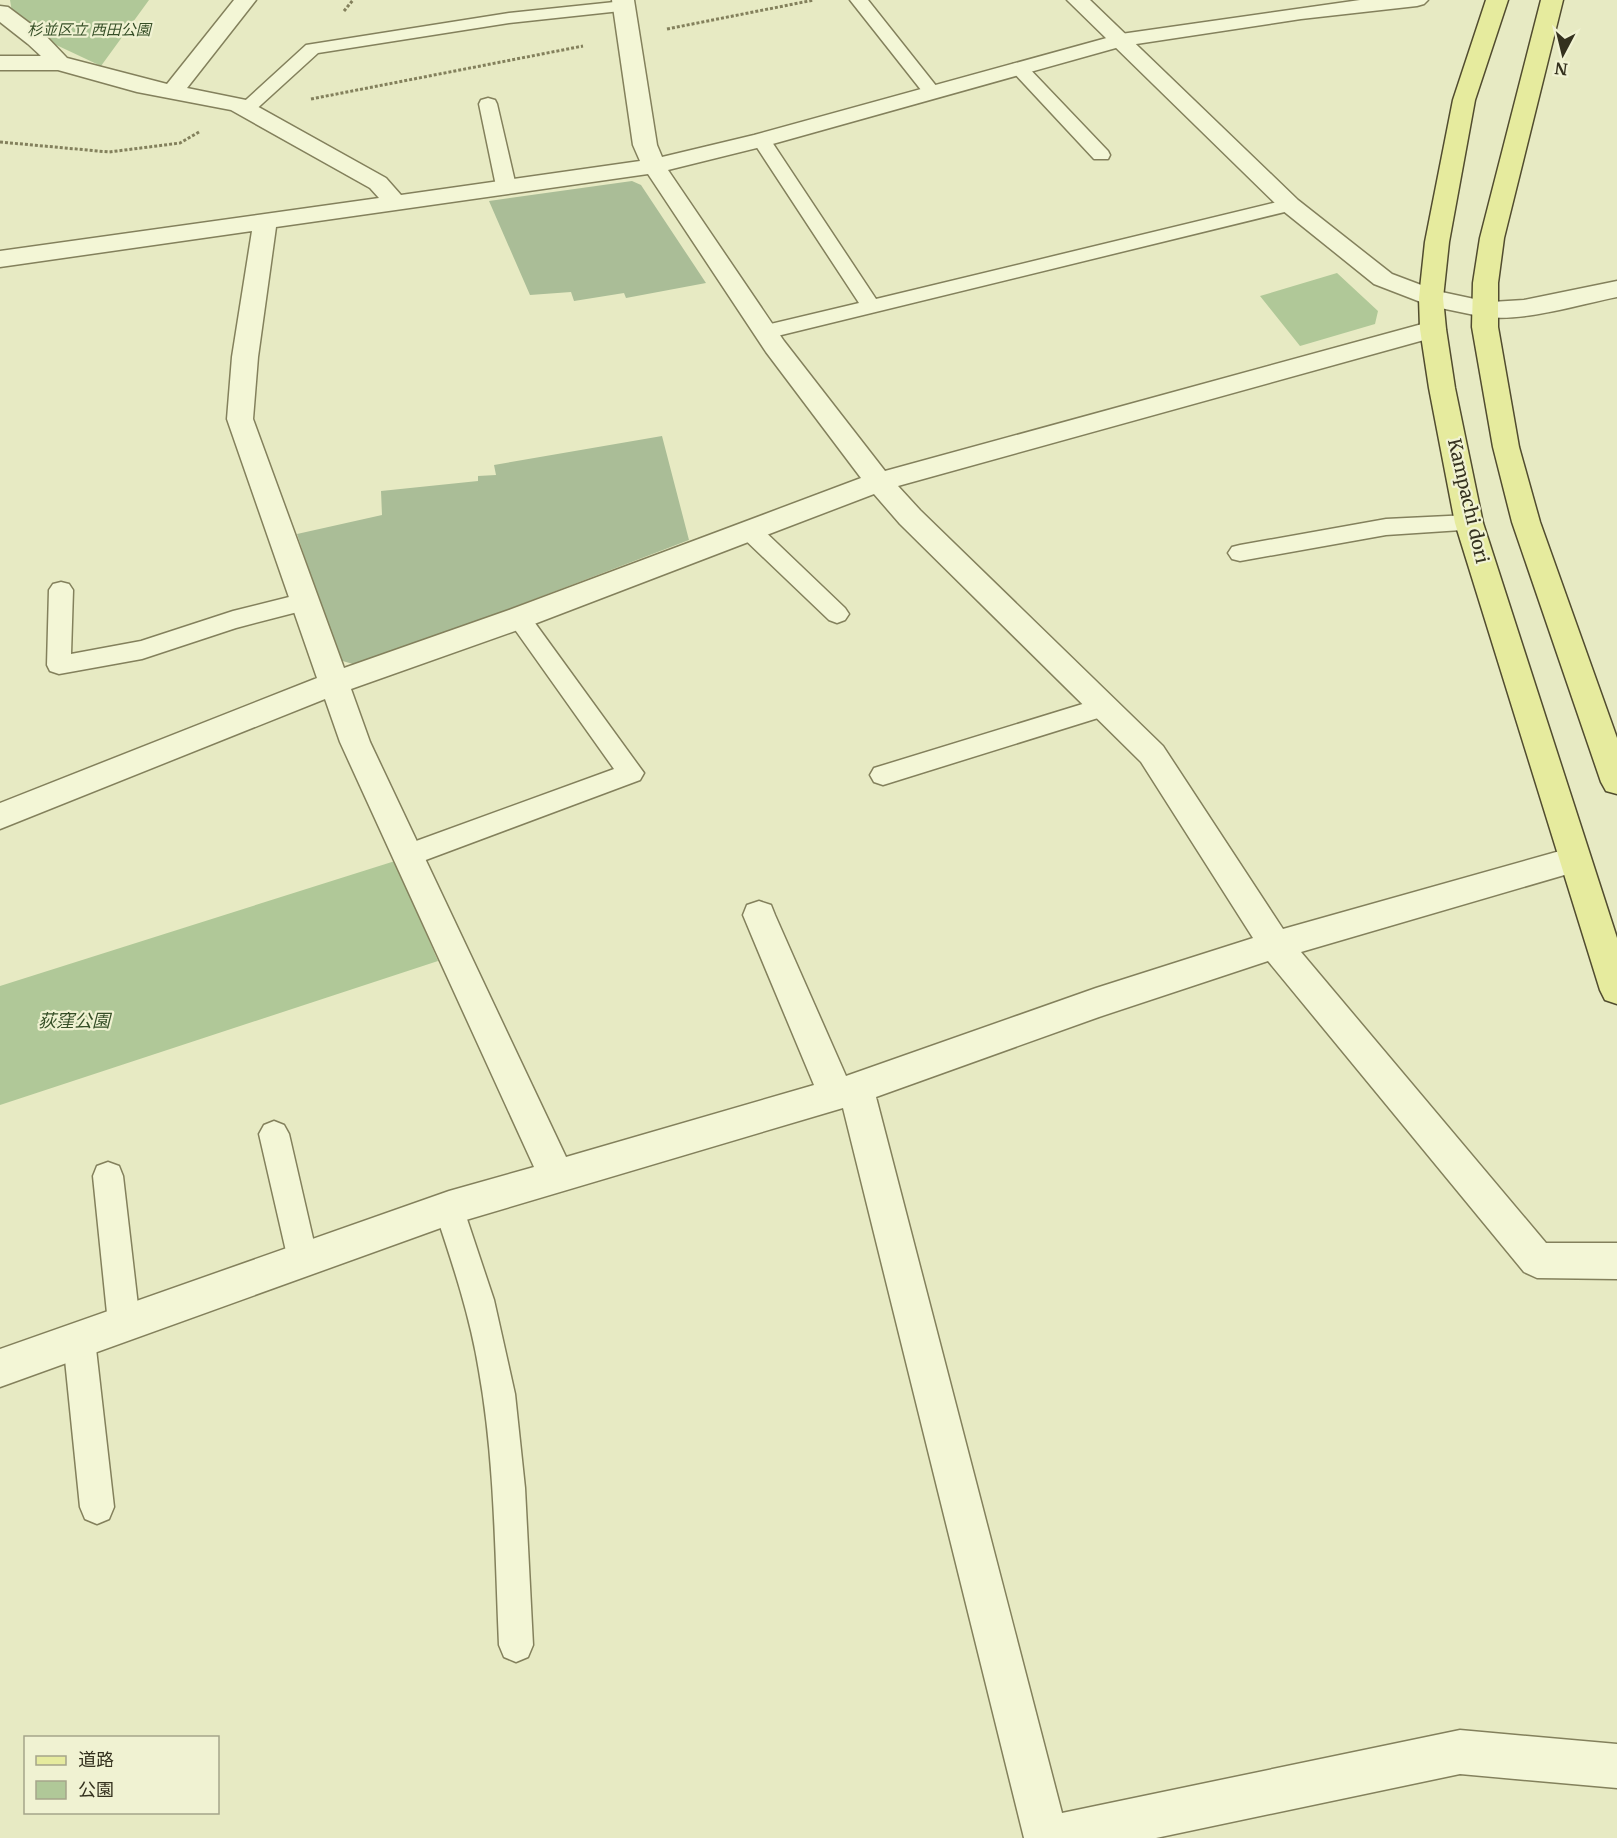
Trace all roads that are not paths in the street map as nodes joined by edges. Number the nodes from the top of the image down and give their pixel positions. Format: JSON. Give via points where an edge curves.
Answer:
{"nodes":[{"id":1,"x":245,"y":0,"type":"edge"},
{"id":2,"x":859,"y":0,"type":"edge"},
{"id":3,"x":1078,"y":0,"type":"edge"},
{"id":4,"x":1417,"y":0,"type":"edge"},
{"id":5,"x":1497,"y":0,"type":"edge"},
{"id":6,"x":1552,"y":0,"type":"edge"},
{"id":7,"x":624,"y":3,"type":"edge"},
{"id":8,"x":1298,"y":7,"type":"edge"},
{"id":9,"x":0,"y":12,"type":"edge"},
{"id":10,"x":1121,"y":40,"type":"junction"},
{"id":11,"x":0,"y":63,"type":"edge"},
{"id":12,"x":59,"y":63,"type":"junction"},
{"id":13,"x":1019,"y":68,"type":"junction"},
{"id":14,"x":931,"y":91,"type":"junction"},
{"id":15,"x":172,"y":93,"type":"junction"},
{"id":16,"x":488,"y":104,"type":"dead end"},
{"id":17,"x":245,"y":108,"type":"junction"},
{"id":18,"x":761,"y":140,"type":"junction"},
{"id":19,"x":1101,"y":155,"type":"dead end"},
{"id":20,"x":654,"y":166,"type":"junction"},
{"id":21,"x":506,"y":186,"type":"junction"},
{"id":22,"x":395,"y":202,"type":"junction"},
{"id":23,"x":1290,"y":205,"type":"junction"},
{"id":24,"x":265,"y":222,"type":"junction"},
{"id":25,"x":0,"y":259,"type":"edge"},
{"id":26,"x":1617,"y":289,"type":"edge"},
{"id":27,"x":1431,"y":298,"type":"junction"},
{"id":28,"x":871,"y":306,"type":"junction"},
{"id":29,"x":1484,"y":309,"type":"junction"},
{"id":30,"x":1433,"y":329,"type":"junction"},
{"id":31,"x":765,"y":332,"type":"junction"},
{"id":32,"x":878,"y":482,"type":"junction"},
{"id":33,"x":1469,"y":523,"type":"junction"},
{"id":34,"x":749,"y":530,"type":"junction"},
{"id":35,"x":1240,"y":553,"type":"dead end"},
{"id":36,"x":61,"y":590,"type":"dead end"},
{"id":37,"x":304,"y":602,"type":"junction"},
{"id":38,"x":837,"y":614,"type":"dead end"},
{"id":39,"x":519,"y":618,"type":"junction"},
{"id":40,"x":333,"y":683,"type":"junction"},
{"id":41,"x":1102,"y":707,"type":"junction"},
{"id":42,"x":883,"y":776,"type":"dead end"},
{"id":43,"x":1617,"y":782,"type":"edge"},
{"id":44,"x":0,"y":816,"type":"edge"},
{"id":45,"x":406,"y":856,"type":"junction"},
{"id":46,"x":1574,"y":860,"type":"junction"},
{"id":47,"x":759,"y":915,"type":"dead end"},
{"id":48,"x":1275,"y":945,"type":"junction"},
{"id":49,"x":1617,"y":990,"type":"edge"},
{"id":50,"x":846,"y":1092,"type":"junction"},
{"id":51,"x":274,"y":1134,"type":"dead end"},
{"id":52,"x":556,"y":1175,"type":"junction"},
{"id":53,"x":108,"y":1176,"type":"dead end"},
{"id":54,"x":449,"y":1208,"type":"junction"},
{"id":55,"x":303,"y":1260,"type":"junction"},
{"id":56,"x":1617,"y":1261,"type":"edge"},
{"id":57,"x":124,"y":1323,"type":"junction"},
{"id":58,"x":79,"y":1340,"type":"junction"},
{"id":59,"x":0,"y":1368,"type":"edge"},
{"id":60,"x":97,"y":1507,"type":"dead end"},
{"id":61,"x":516,"y":1645,"type":"dead end"},
{"id":62,"x":1617,"y":1766,"type":"edge"},
{"id":63,"x":1048,"y":1838,"type":"edge"}],
"edges":[{"from":1,"to":15,"type":"street"},
{"from":2,"to":14,"type":"lane"},
{"from":3,"to":10,"type":"street"},
{"from":4,"to":8,"type":"street"},
{"from":5,"to":27,"type":"main road","name":"Kampachi dori","via":[[1464,100],[1437,242]]},
{"from":6,"to":29,"type":"main road","via":[[1503,189],[1490,250]]},
{"from":7,"to":17,"type":"lane","via":[[312,49]]},
{"from":7,"to":20,"type":"street","via":[[645,145]]},
{"from":8,"to":10,"type":"street"},
{"from":9,"to":12,"type":"street","via":[[36,39]]},
{"from":10,"to":13,"type":"street"},
{"from":10,"to":23,"type":"street"},
{"from":11,"to":12,"type":"street"},
{"from":12,"to":15,"type":"street"},
{"from":13,"to":14,"type":"street"},
{"from":13,"to":19,"type":"lane"},
{"from":14,"to":18,"type":"street"},
{"from":15,"to":17,"type":"street"},
{"from":16,"to":21,"type":"lane"},
{"from":17,"to":22,"type":"street","via":[[378,183]]},
{"from":18,"to":20,"type":"street"},
{"from":18,"to":28,"type":"lane"},
{"from":20,"to":21,"type":"street"},
{"from":20,"to":31,"type":"street"},
{"from":21,"to":22,"type":"street"},
{"from":22,"to":24,"type":"street"},
{"from":23,"to":27,"type":"street","via":[[1383,279]]},
{"from":23,"to":28,"type":"lane"},
{"from":24,"to":25,"type":"street"},
{"from":24,"to":37,"type":"street","via":[[240,419]]},
{"from":26,"to":29,"type":"street","via":[[1524,308]]},
{"from":27,"to":29,"type":"street"},
{"from":27,"to":30,"type":"main road","name":"Kampachi dori"},
{"from":28,"to":31,"type":"lane"},
{"from":29,"to":43,"type":"main road","via":[[1506,447],[1526,522]]},
{"from":30,"to":32,"type":"street"},
{"from":30,"to":33,"type":"main road","name":"Kampachi dori"},
{"from":31,"to":32,"type":"street"},
{"from":32,"to":34,"type":"street"},
{"from":32,"to":41,"type":"street"},
{"from":33,"to":35,"type":"lane","via":[[1386,527]]},
{"from":33,"to":46,"type":"main road","name":"Kampachi dori"},
{"from":34,"to":38,"type":"lane"},
{"from":34,"to":39,"type":"street"},
{"from":36,"to":37,"type":"lane","via":[[59,665],[142,651],[233,620]]},
{"from":37,"to":40,"type":"street"},
{"from":39,"to":40,"type":"street"},
{"from":39,"to":45,"type":"lane","via":[[631,773]]},
{"from":40,"to":44,"type":"street"},
{"from":40,"to":45,"type":"street"},
{"from":41,"to":42,"type":"lane"},
{"from":41,"to":48,"type":"street","via":[[1152,754]]},
{"from":45,"to":52,"type":"street"},
{"from":46,"to":48,"type":"street"},
{"from":46,"to":49,"type":"main road","name":"Kampachi dori"},
{"from":47,"to":50,"type":"street"},
{"from":48,"to":50,"type":"street","via":[[1096,1003]]},
{"from":48,"to":56,"type":"street","via":[[1537,1260]]},
{"from":50,"to":52,"type":"street"},
{"from":50,"to":63,"type":"street"},
{"from":51,"to":55,"type":"lane"},
{"from":52,"to":54,"type":"street"},
{"from":53,"to":57,"type":"lane"},
{"from":54,"to":55,"type":"street"},
{"from":54,"to":61,"type":"lane","via":[[475,1285],[499,1393]]},
{"from":55,"to":57,"type":"street"},
{"from":57,"to":58,"type":"street"},
{"from":58,"to":59,"type":"street"},
{"from":58,"to":60,"type":"lane"},
{"from":62,"to":63,"type":"street","via":[[1460,1752]]}]}
